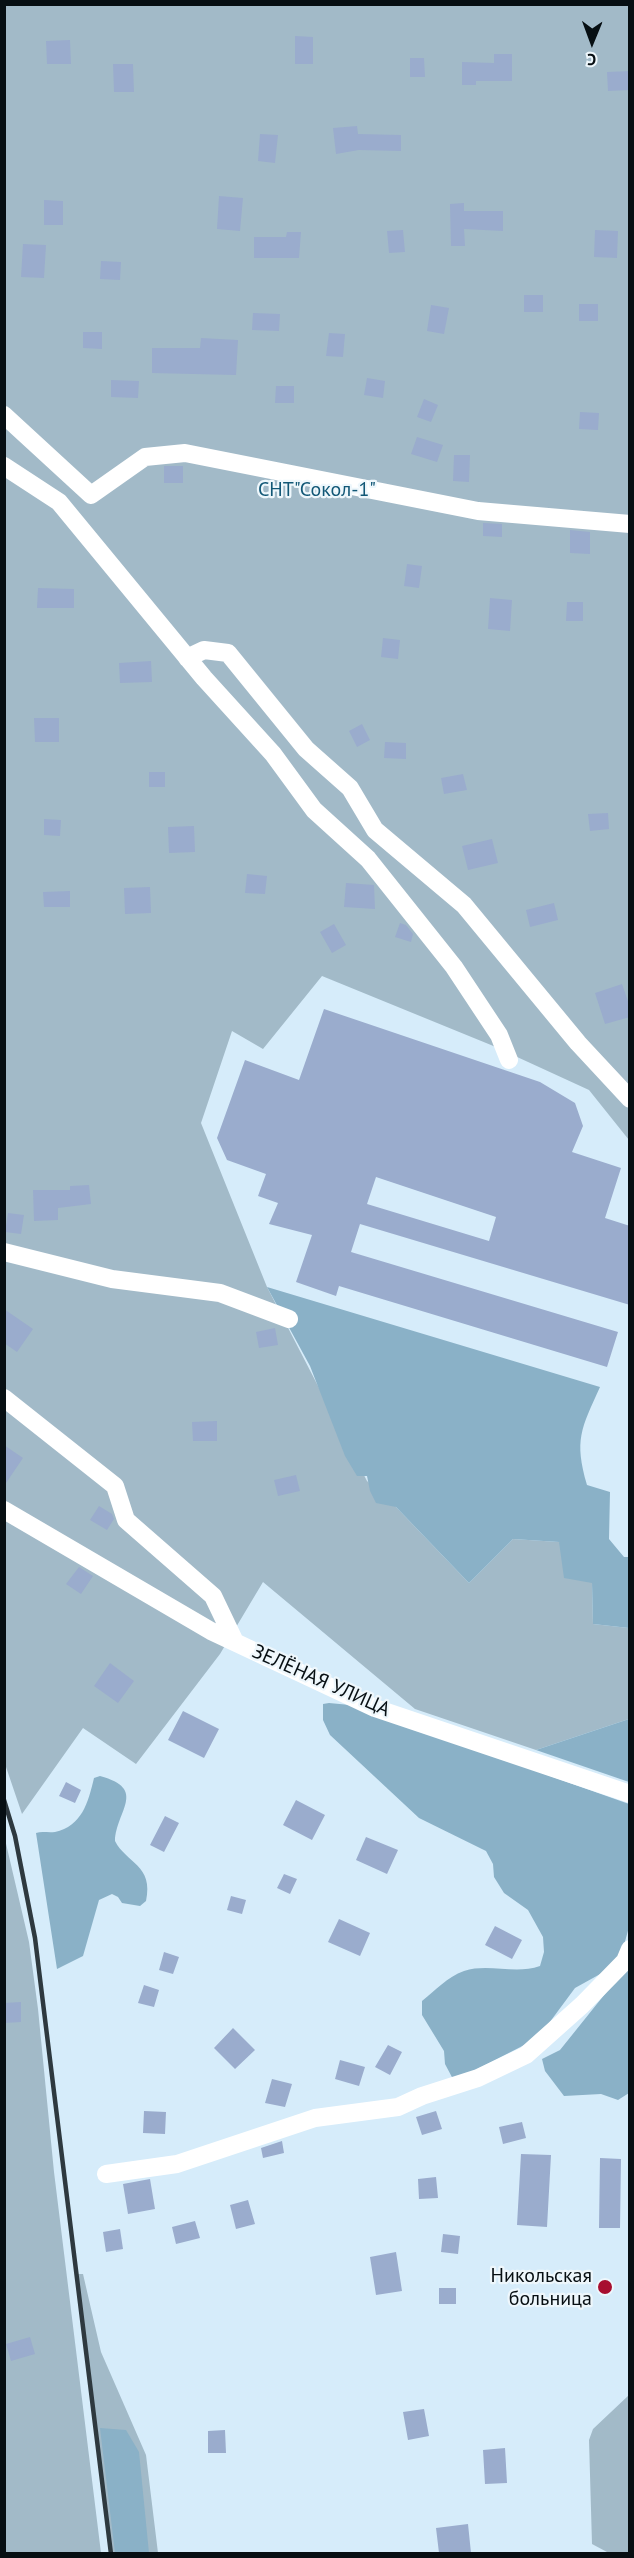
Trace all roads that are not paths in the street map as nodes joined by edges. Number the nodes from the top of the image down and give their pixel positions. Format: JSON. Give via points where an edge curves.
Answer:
{"nodes":[{"id":1,"x":4,"y":415,"type":"edge"},
{"id":2,"x":4,"y":466,"type":"edge"},
{"id":3,"x":630,"y":524,"type":"edge"},
{"id":4,"x":188,"y":658,"type":"junction"},
{"id":5,"x":509,"y":1060,"type":"dead end"},
{"id":6,"x":630,"y":1099,"type":"edge"},
{"id":7,"x":4,"y":1252,"type":"edge"},
{"id":8,"x":289,"y":1319,"type":"dead end"},
{"id":9,"x":4,"y":1398,"type":"edge"},
{"id":10,"x":4,"y":1510,"type":"edge"},
{"id":11,"x":235,"y":1642,"type":"junction"},
{"id":12,"x":630,"y":1794,"type":"edge"},
{"id":13,"x":630,"y":1949,"type":"edge"},
{"id":14,"x":106,"y":2174,"type":"dead end"}],
"edges":[{"from":1,"to":3,"type":"street","via":[[91,495],[145,457],[185,453],[478,511]]},
{"from":2,"to":4,"type":"street","via":[[59,502]]},
{"from":4,"to":5,"type":"street","via":[[273,754],[314,810],[368,859],[486,1014]]},
{"from":4,"to":6,"type":"street","via":[[204,650],[228,653],[306,749],[350,788],[375,830],[464,905],[578,1043]]},
{"from":7,"to":8,"type":"street","via":[[112,1279],[220,1293]]},
{"from":9,"to":11,"type":"street","name":"ЗЕЛЁНАЯ УЛИЦА","via":[[115,1486],[126,1520],[213,1596]]},
{"from":10,"to":11,"type":"street"},
{"from":11,"to":12,"type":"street","name":"ЗЕЛЁНАЯ УЛИЦА","via":[[375,1708]]},
{"from":13,"to":14,"type":"street","via":[[625,1961],[582,2005],[526,2055],[478,2078],[398,2107],[315,2118],[177,2164]]}]}
